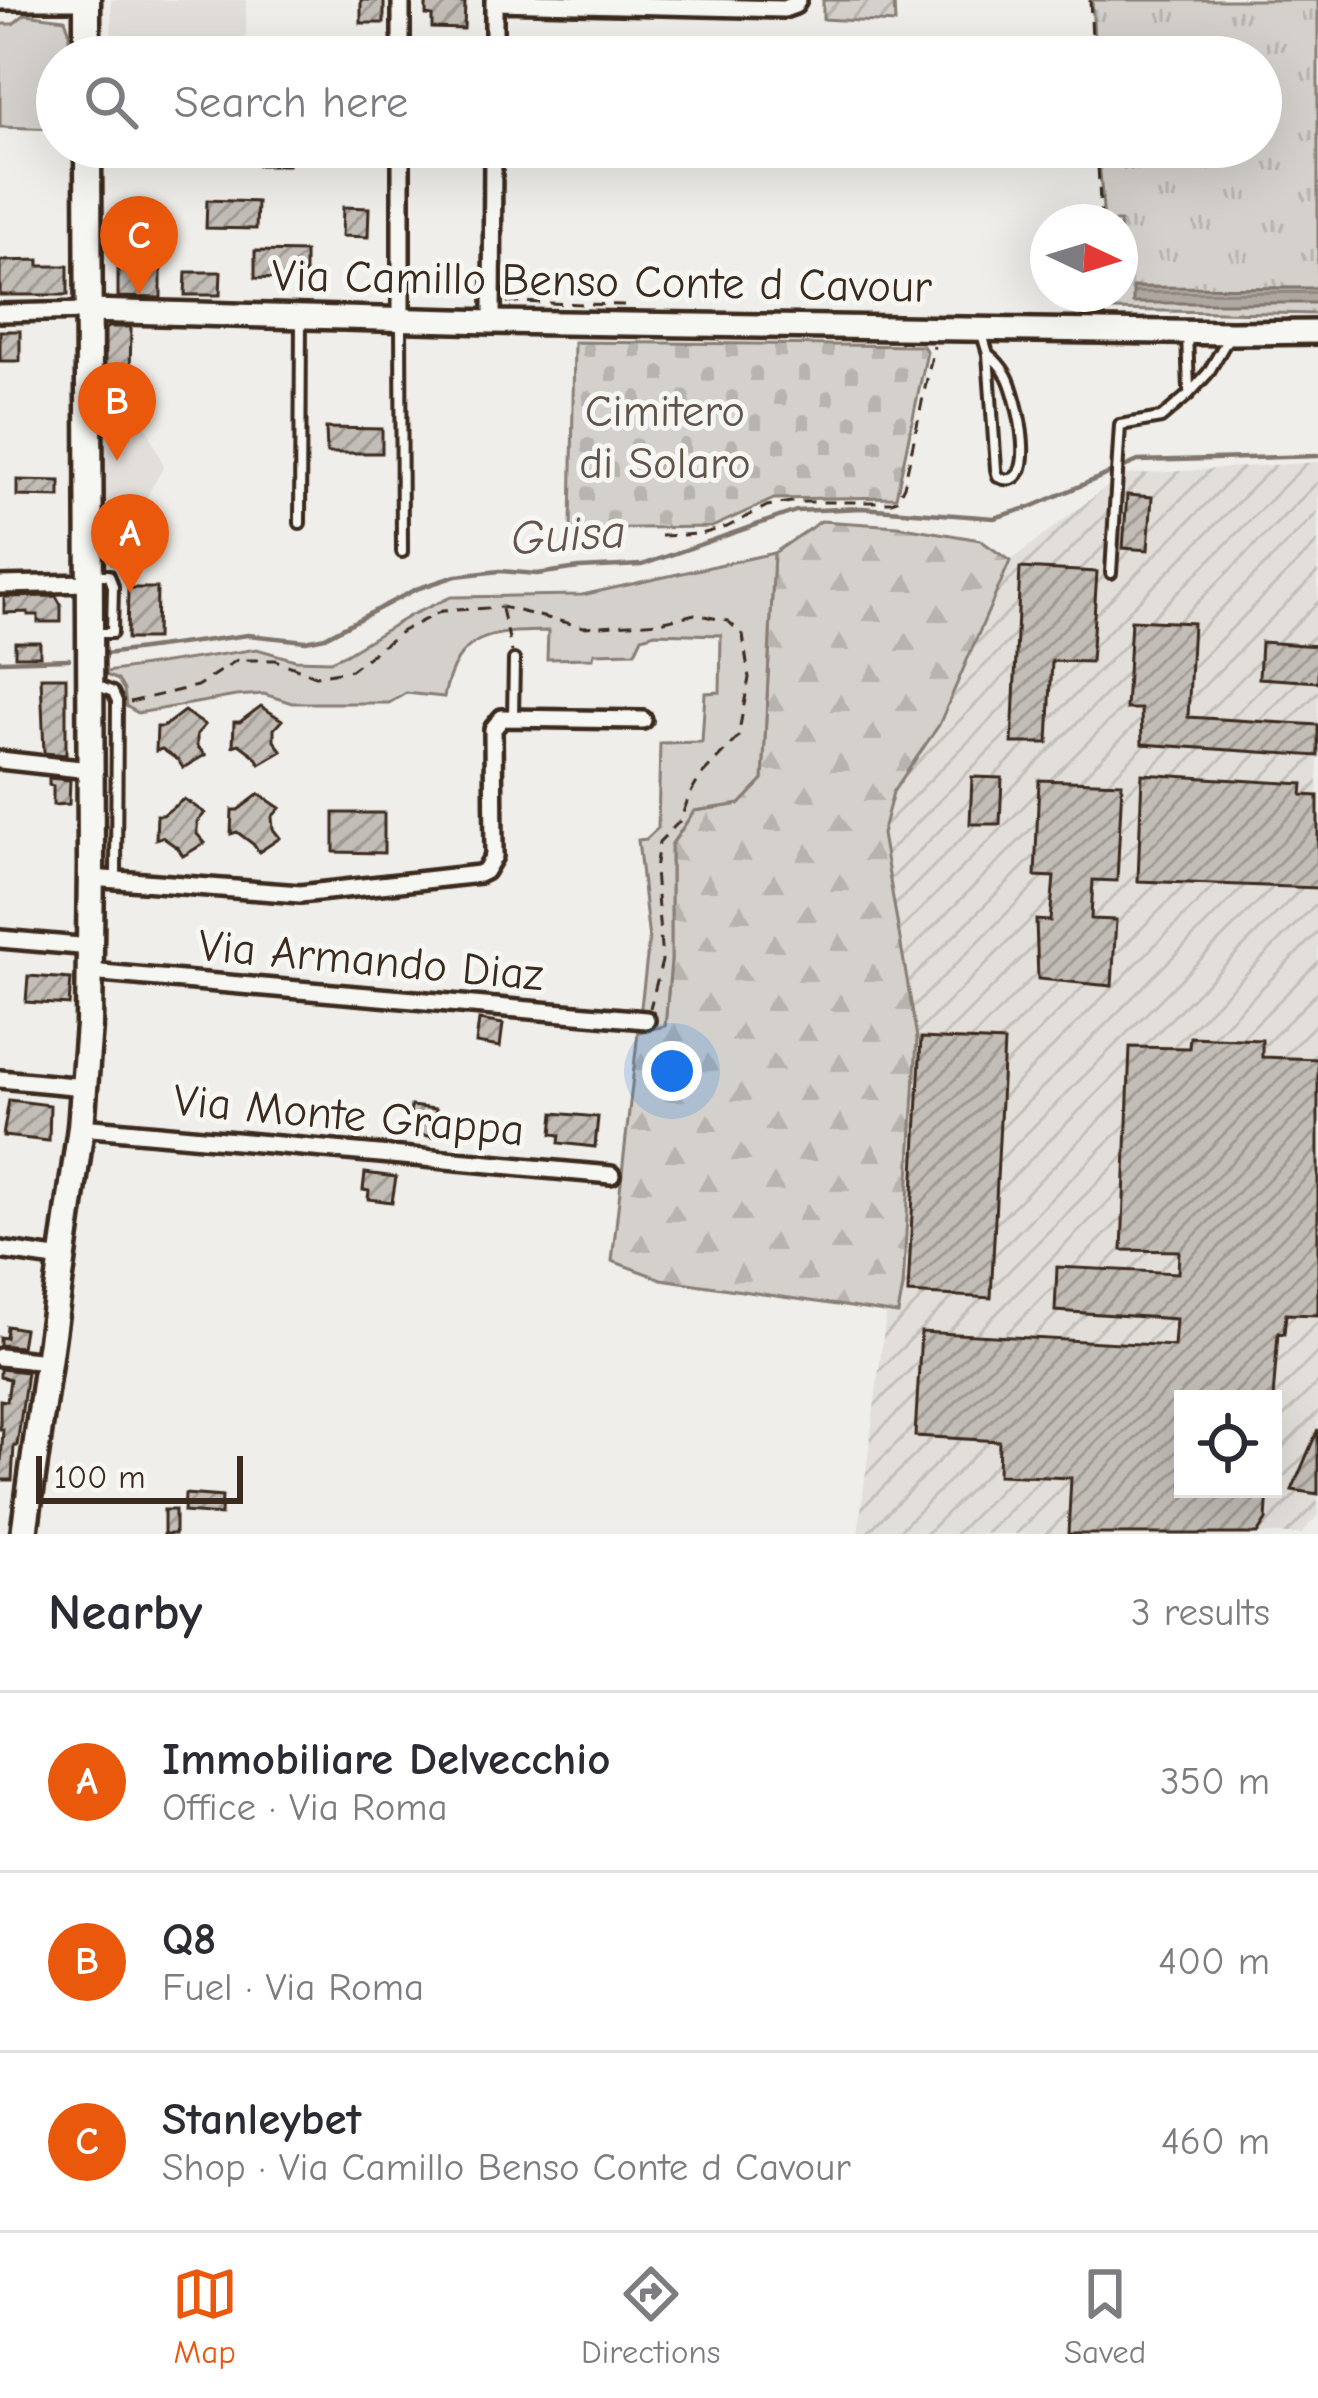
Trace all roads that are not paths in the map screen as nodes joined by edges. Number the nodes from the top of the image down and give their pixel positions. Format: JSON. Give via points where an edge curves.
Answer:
{"nodes":[{"id":1,"x":87,"y":0,"type":"edge"},
{"id":2,"x":401,"y":0,"type":"edge"},
{"id":3,"x":798,"y":0,"type":"edge"},
{"id":4,"x":0,"y":1,"type":"edge"},
{"id":5,"x":494,"y":1,"type":"edge"},
{"id":6,"x":87,"y":36,"type":"edge"},
{"id":7,"x":401,"y":36,"type":"edge"},
{"id":8,"x":494,"y":36,"type":"edge"},
{"id":9,"x":88,"y":168,"type":"edge"},
{"id":10,"x":401,"y":168,"type":"edge"},
{"id":11,"x":493,"y":168,"type":"edge"},
{"id":12,"x":89,"y":310,"type":"junction"},
{"id":13,"x":0,"y":313,"type":"edge"},
{"id":14,"x":301,"y":316,"type":"junction"},
{"id":15,"x":401,"y":319,"type":"junction"},
{"id":16,"x":492,"y":322,"type":"junction"},
{"id":17,"x":981,"y":327,"type":"junction"},
{"id":18,"x":1187,"y":332,"type":"junction"},
{"id":19,"x":1318,"y":332,"type":"edge"},
{"id":20,"x":1231,"y":333,"type":"junction"},
{"id":21,"x":988,"y":354,"type":"junction"},
{"id":22,"x":1188,"y":395,"type":"junction"},
{"id":23,"x":300,"y":523,"type":"dead end"},
{"id":24,"x":402,"y":552,"type":"dead end"},
{"id":25,"x":1111,"y":573,"type":"dead end"},
{"id":26,"x":89,"y":579,"type":"junction"},
{"id":27,"x":0,"y":585,"type":"edge"},
{"id":28,"x":514,"y":660,"type":"road end"},
{"id":29,"x":89,"y":682,"type":"junction"},
{"id":30,"x":513,"y":718,"type":"junction"},
{"id":31,"x":643,"y":720,"type":"dead end"},
{"id":32,"x":0,"y":760,"type":"edge"},
{"id":33,"x":89,"y":770,"type":"junction"},
{"id":34,"x":104,"y":879,"type":"junction"},
{"id":35,"x":0,"y":939,"type":"edge"},
{"id":36,"x":90,"y":960,"type":"junction"},
{"id":37,"x":646,"y":1020,"type":"dead end"},
{"id":38,"x":0,"y":1079,"type":"edge"},
{"id":39,"x":84,"y":1087,"type":"junction"},
{"id":40,"x":81,"y":1127,"type":"junction"},
{"id":41,"x":611,"y":1175,"type":"dead end"},
{"id":42,"x":0,"y":1250,"type":"edge"},
{"id":43,"x":62,"y":1259,"type":"junction"},
{"id":44,"x":0,"y":1357,"type":"edge"},
{"id":45,"x":47,"y":1362,"type":"junction"},
{"id":46,"x":24,"y":1534,"type":"edge"}],
"edges":[{"from":1,"to":4,"type":"street"},
{"from":1,"to":6,"type":"main road"},
{"from":2,"to":7,"type":"street"},
{"from":3,"to":5,"type":"street","via":[[784,9]]},
{"from":5,"to":8,"type":"street"},
{"from":9,"to":12,"type":"main road"},
{"from":10,"to":15,"type":"street"},
{"from":11,"to":16,"type":"street"},
{"from":12,"to":13,"type":"street"},
{"from":12,"to":14,"type":"street","name":"Via Camillo Benso Conte d Cavour"},
{"from":12,"to":26,"type":"main road"},
{"from":14,"to":15,"type":"street","name":"Via Camillo Benso Conte d Cavour"},
{"from":14,"to":23,"type":"lane"},
{"from":15,"to":16,"type":"street","name":"Via Camillo Benso Conte d Cavour"},
{"from":15,"to":24,"type":"lane"},
{"from":16,"to":17,"type":"street","name":"Via Camillo Benso Conte d Cavour"},
{"from":17,"to":18,"type":"street","name":"Via Camillo Benso Conte d Cavour"},
{"from":17,"to":21,"type":"lane"},
{"from":18,"to":20,"type":"street","name":"Via Camillo Benso Conte d Cavour"},
{"from":18,"to":22,"type":"lane"},
{"from":19,"to":20,"type":"street","name":"Via Camillo Benso Conte d Cavour"},
{"from":20,"to":22,"type":"lane"},
{"from":21,"to":21,"type":"lane","via":[[996,469],[1010,480],[1020,472],[1019,413],[1009,379]]},
{"from":22,"to":25,"type":"lane","via":[[1160,418],[1120,425]]},
{"from":26,"to":27,"type":"street"},
{"from":26,"to":29,"type":"main road"},
{"from":28,"to":30,"type":"lane"},
{"from":29,"to":33,"type":"main road"},
{"from":29,"to":34,"type":"lane","via":[[117,701]]},
{"from":30,"to":31,"type":"street"},
{"from":30,"to":34,"type":"street","via":[[493,729],[494,856],[479,874],[300,894]]},
{"from":32,"to":33,"type":"street"},
{"from":33,"to":34,"type":"main road"},
{"from":34,"to":36,"type":"main road"},
{"from":35,"to":36,"type":"street","name":"Via Armando Diaz"},
{"from":36,"to":37,"type":"street","name":"Via Armando Diaz"},
{"from":36,"to":39,"type":"main road"},
{"from":38,"to":39,"type":"street"},
{"from":39,"to":40,"type":"main road"},
{"from":40,"to":41,"type":"street","name":"Via Monte Grappa"},
{"from":40,"to":43,"type":"main road"},
{"from":42,"to":43,"type":"street"},
{"from":43,"to":45,"type":"main road"},
{"from":44,"to":45,"type":"street"},
{"from":45,"to":46,"type":"main road"}]}
